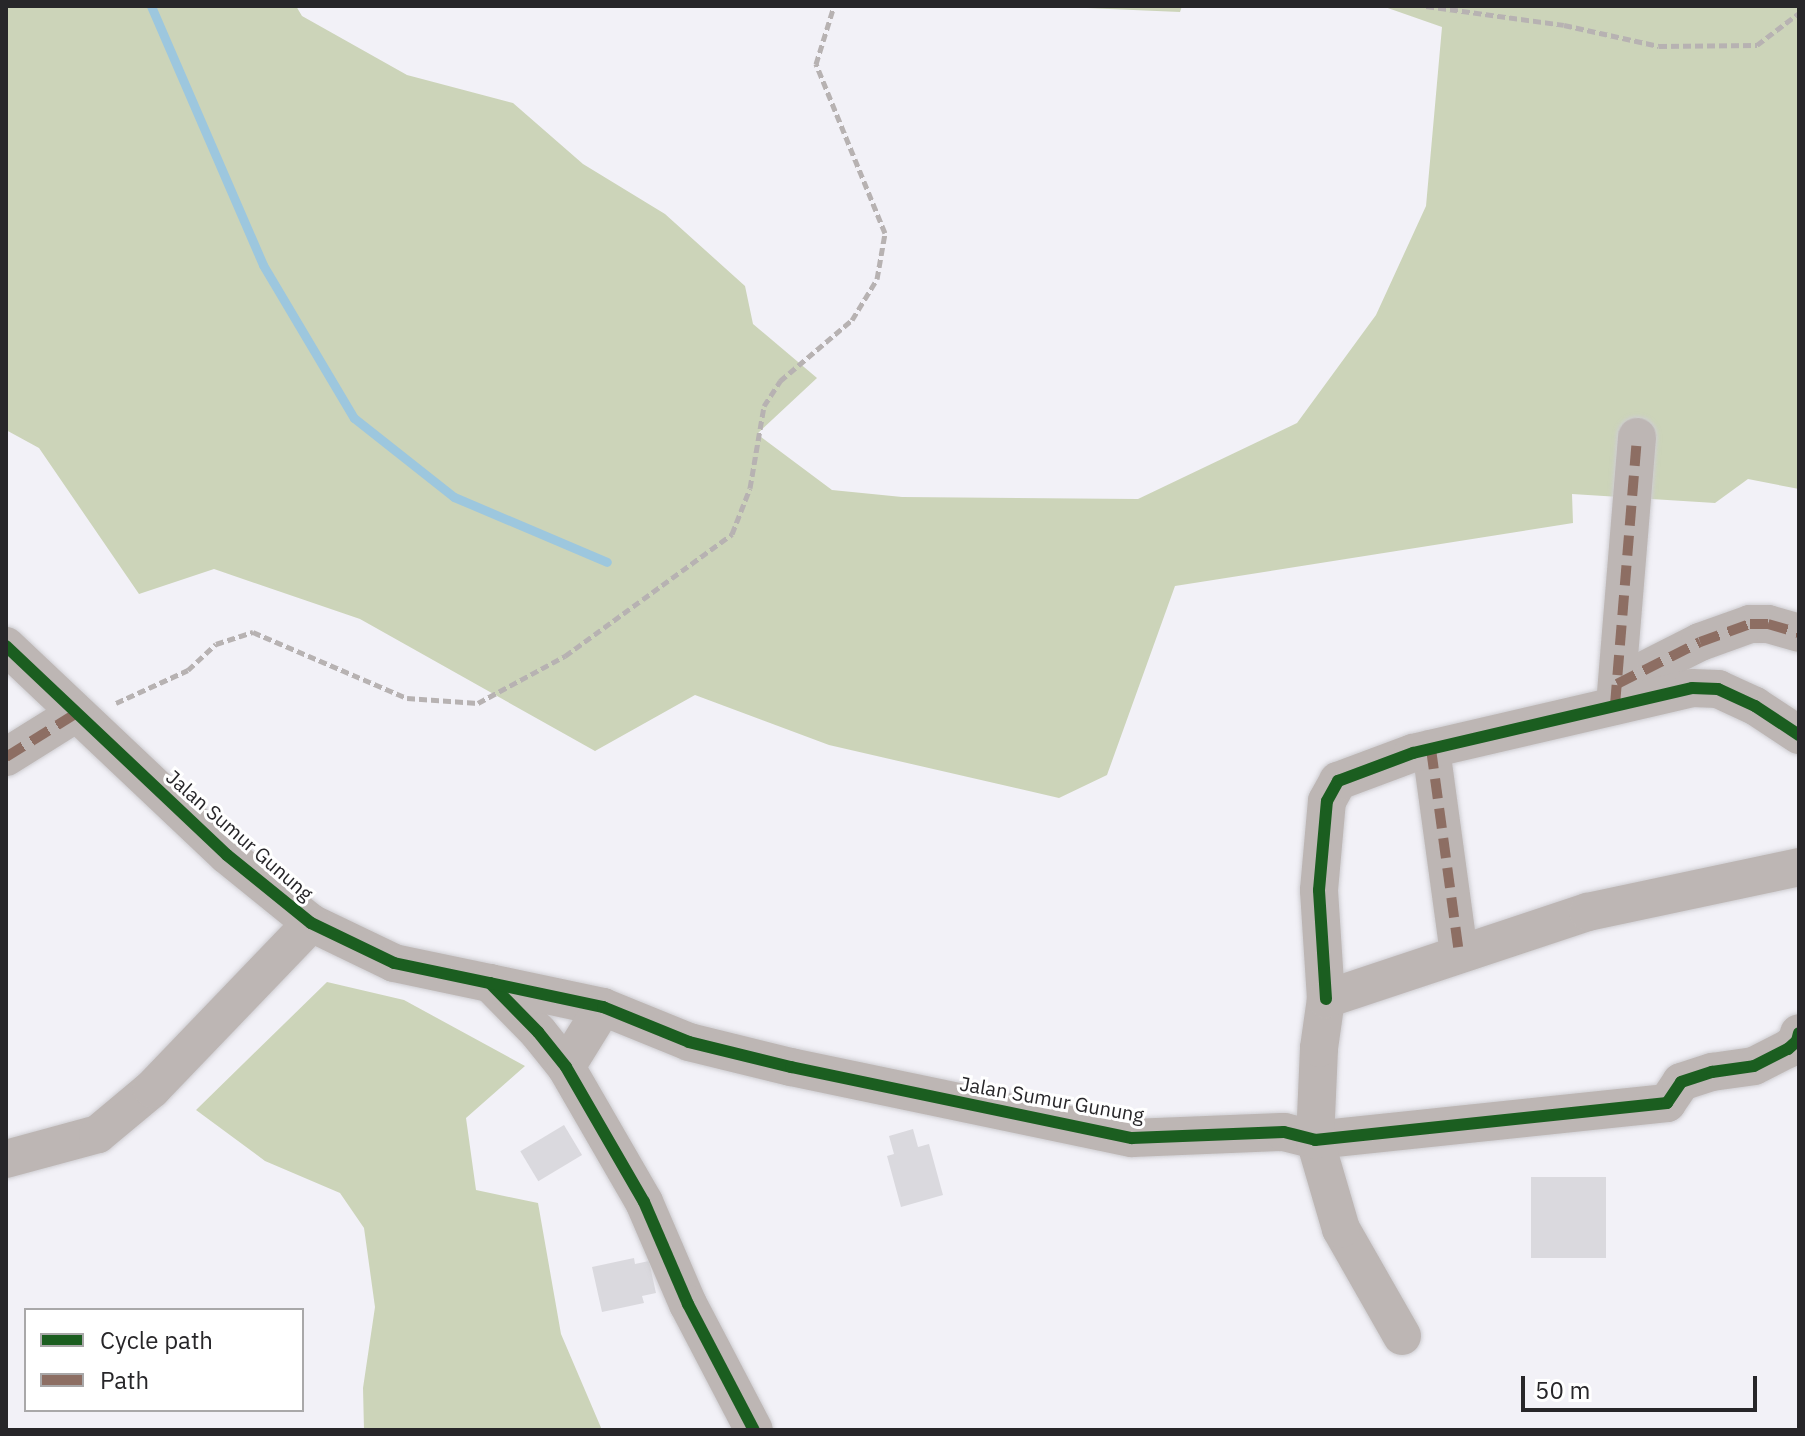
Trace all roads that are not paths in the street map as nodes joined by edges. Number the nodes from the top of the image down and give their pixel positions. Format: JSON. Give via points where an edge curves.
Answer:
{"nodes":[{"id":1,"x":1637,"y":437,"type":"dead end"},
{"id":2,"x":1799,"y":633,"type":"edge"},
{"id":3,"x":6,"y":646,"type":"edge"},
{"id":4,"x":1616,"y":695,"type":"junction"},
{"id":5,"x":84,"y":723,"type":"junction"},
{"id":6,"x":1799,"y":735,"type":"edge"},
{"id":7,"x":1431,"y":749,"type":"junction"},
{"id":8,"x":6,"y":757,"type":"edge"},
{"id":9,"x":1799,"y":867,"type":"edge"},
{"id":10,"x":311,"y":923,"type":"junction"},
{"id":11,"x":1459,"y":953,"type":"junction"},
{"id":12,"x":490,"y":983,"type":"junction"},
{"id":13,"x":1326,"y":999,"type":"junction"},
{"id":14,"x":603,"y":1007,"type":"junction"},
{"id":15,"x":1799,"y":1033,"type":"edge"},
{"id":16,"x":566,"y":1067,"type":"junction"},
{"id":17,"x":1315,"y":1140,"type":"junction"},
{"id":18,"x":6,"y":1159,"type":"edge"},
{"id":19,"x":1402,"y":1336,"type":"dead end"},
{"id":20,"x":754,"y":1430,"type":"edge"}],
"edges":[{"from":1,"to":4,"type":"street"},
{"from":2,"to":4,"type":"street","via":[[1750,624],[1700,642]]},
{"from":3,"to":5,"type":"street","name":"Jalan Sumur Gunung"},
{"from":4,"to":6,"type":"street","via":[[1718,689]]},
{"from":4,"to":7,"type":"street"},
{"from":5,"to":8,"type":"street"},
{"from":5,"to":10,"type":"street","name":"Jalan Sumur Gunung","via":[[227,855]]},
{"from":7,"to":11,"type":"street"},
{"from":7,"to":13,"type":"street","via":[[1348,776],[1338,781],[1327,801],[1319,890]]},
{"from":9,"to":11,"type":"street","via":[[1588,912]]},
{"from":10,"to":12,"type":"street","name":"Jalan Sumur Gunung","via":[[394,963]]},
{"from":10,"to":18,"type":"street","via":[[161,1080],[98,1134]]},
{"from":11,"to":13,"type":"street"},
{"from":12,"to":14,"type":"street","name":"Jalan Sumur Gunung"},
{"from":12,"to":16,"type":"street"},
{"from":13,"to":17,"type":"street"},
{"from":14,"to":16,"type":"street"},
{"from":14,"to":17,"type":"street","name":"Jalan Sumur Gunung","via":[[704,1046],[1132,1138],[1284,1132]]},
{"from":15,"to":17,"type":"street","name":"Jalan Sumur Gunung","via":[[1788,1049],[1754,1066],[1681,1082],[1667,1103]]},
{"from":16,"to":20,"type":"street","via":[[644,1202],[688,1304]]},
{"from":17,"to":19,"type":"street","via":[[1341,1229]]}]}
